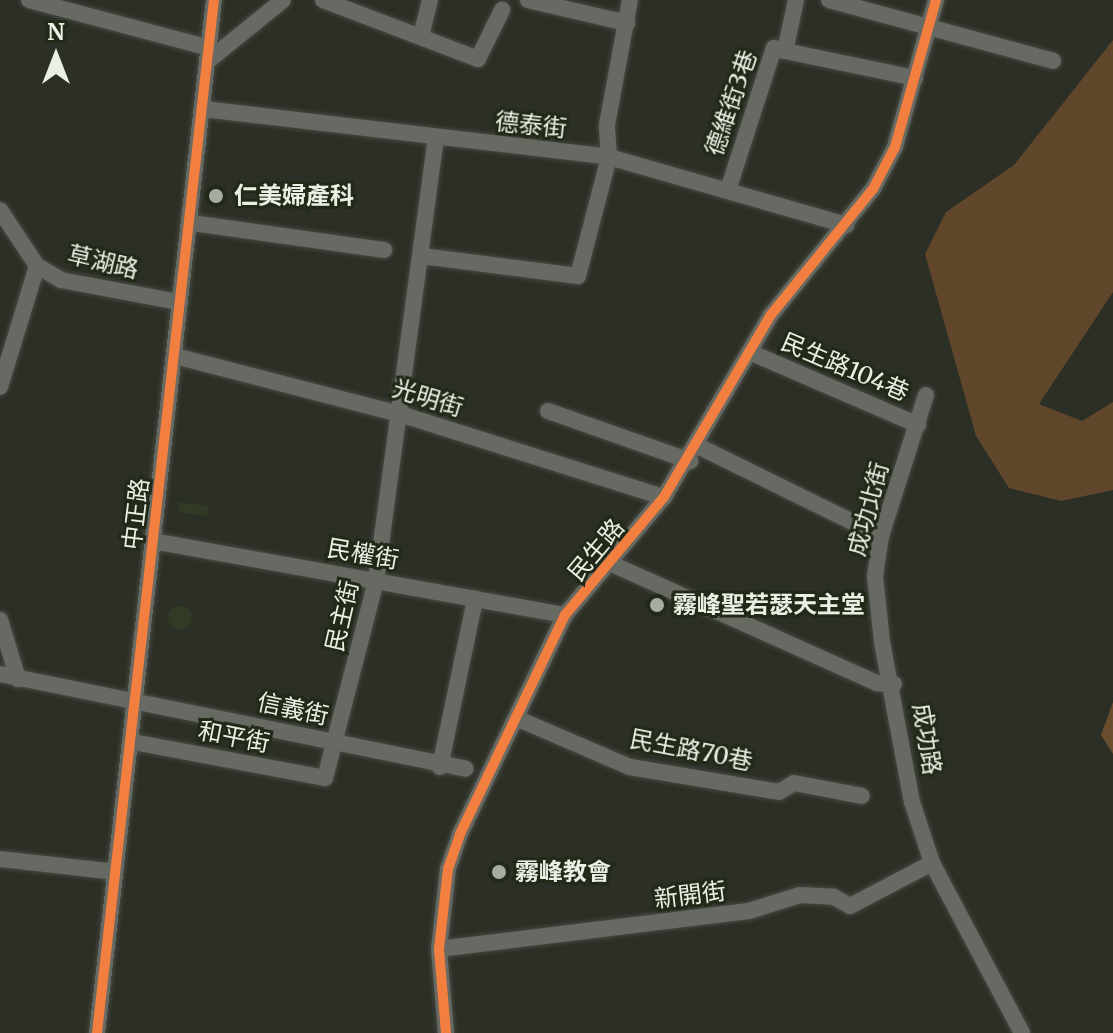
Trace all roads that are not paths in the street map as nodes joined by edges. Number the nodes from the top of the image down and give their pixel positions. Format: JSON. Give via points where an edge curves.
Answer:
{"nodes":[{"id":1,"x":29,"y":0,"type":"edge"},
{"id":2,"x":214,"y":0,"type":"edge"},
{"id":3,"x":283,"y":0,"type":"edge"},
{"id":4,"x":323,"y":0,"type":"edge"},
{"id":5,"x":430,"y":0,"type":"edge"},
{"id":6,"x":528,"y":0,"type":"edge"},
{"id":7,"x":630,"y":0,"type":"edge"},
{"id":8,"x":796,"y":0,"type":"edge"},
{"id":9,"x":829,"y":0,"type":"edge"},
{"id":10,"x":936,"y":0,"type":"edge"},
{"id":11,"x":502,"y":10,"type":"dead end"},
{"id":12,"x":627,"y":23,"type":"junction"},
{"id":13,"x":930,"y":30,"type":"junction"},
{"id":14,"x":422,"y":32,"type":"junction"},
{"id":15,"x":785,"y":51,"type":"junction"},
{"id":16,"x":209,"y":54,"type":"junction"},
{"id":17,"x":1053,"y":61,"type":"dead end"},
{"id":18,"x":915,"y":78,"type":"junction"},
{"id":19,"x":203,"y":109,"type":"junction"},
{"id":20,"x":436,"y":139,"type":"junction"},
{"id":21,"x":609,"y":157,"type":"junction"},
{"id":22,"x":729,"y":187,"type":"junction"},
{"id":23,"x":0,"y":210,"type":"edge"},
{"id":24,"x":192,"y":223,"type":"junction"},
{"id":25,"x":846,"y":225,"type":"junction"},
{"id":26,"x":20,"y":237,"type":"junction"},
{"id":27,"x":0,"y":238,"type":"edge"},
{"id":28,"x":384,"y":250,"type":"dead end"},
{"id":29,"x":422,"y":256,"type":"junction"},
{"id":30,"x":37,"y":266,"type":"junction"},
{"id":31,"x":179,"y":302,"type":"junction"},
{"id":32,"x":752,"y":353,"type":"junction"},
{"id":33,"x":175,"y":356,"type":"junction"},
{"id":34,"x":3,"y":360,"type":"edge"},
{"id":35,"x":0,"y":387,"type":"edge"},
{"id":36,"x":926,"y":395,"type":"dead end"},
{"id":37,"x":548,"y":411,"type":"dead end"},
{"id":38,"x":400,"y":414,"type":"junction"},
{"id":39,"x":918,"y":425,"type":"junction"},
{"id":40,"x":700,"y":447,"type":"junction"},
{"id":41,"x":690,"y":461,"type":"junction"},
{"id":42,"x":664,"y":497,"type":"junction"},
{"id":43,"x":881,"y":536,"type":"junction"},
{"id":44,"x":153,"y":541,"type":"junction"},
{"id":45,"x":614,"y":565,"type":"junction"},
{"id":46,"x":376,"y":581,"type":"junction"},
{"id":47,"x":475,"y":599,"type":"junction"},
{"id":48,"x":565,"y":615,"type":"junction"},
{"id":49,"x":0,"y":620,"type":"edge"},
{"id":50,"x":0,"y":674,"type":"edge"},
{"id":51,"x":18,"y":679,"type":"junction"},
{"id":52,"x":894,"y":684,"type":"junction"},
{"id":53,"x":136,"y":700,"type":"junction"},
{"id":54,"x":516,"y":718,"type":"junction"},
{"id":55,"x":133,"y":742,"type":"junction"},
{"id":56,"x":337,"y":742,"type":"junction"},
{"id":57,"x":440,"y":767,"type":"junction"},
{"id":58,"x":465,"y":769,"type":"dead end"},
{"id":59,"x":325,"y":778,"type":"joint"},
{"id":60,"x":862,"y":796,"type":"dead end"},
{"id":61,"x":0,"y":859,"type":"edge"},
{"id":62,"x":932,"y":863,"type":"junction"},
{"id":63,"x":115,"y":872,"type":"junction"},
{"id":64,"x":439,"y":949,"type":"junction"},
{"id":65,"x":97,"y":1033,"type":"edge"},
{"id":66,"x":446,"y":1033,"type":"edge"},
{"id":67,"x":1022,"y":1033,"type":"edge"}],
"edges":[{"from":1,"to":16,"type":"street"},
{"from":2,"to":16,"type":"street","name":"中正路"},
{"from":3,"to":16,"type":"street"},
{"from":4,"to":14,"type":"street"},
{"from":5,"to":14,"type":"street"},
{"from":6,"to":12,"type":"street"},
{"from":7,"to":12,"type":"street"},
{"from":8,"to":15,"type":"street","name":"德維街3巷"},
{"from":9,"to":13,"type":"street"},
{"from":10,"to":13,"type":"street","name":"民生路"},
{"from":11,"to":14,"type":"street","via":[[478,59]]},
{"from":12,"to":21,"type":"street","via":[[607,125]]},
{"from":13,"to":17,"type":"street"},
{"from":13,"to":18,"type":"street","name":"民生路"},
{"from":15,"to":18,"type":"street"},
{"from":15,"to":22,"type":"street","name":"德維街3巷","via":[[774,48]]},
{"from":16,"to":19,"type":"street","name":"中正路"},
{"from":18,"to":25,"type":"street","name":"民生路","via":[[895,147]]},
{"from":19,"to":20,"type":"street","name":"德泰街"},
{"from":19,"to":24,"type":"street","name":"中正路"},
{"from":20,"to":21,"type":"street","name":"德泰街"},
{"from":20,"to":29,"type":"street","name":"民主街"},
{"from":21,"to":22,"type":"street","name":"德泰街"},
{"from":21,"to":29,"type":"street","via":[[578,276]]},
{"from":22,"to":25,"type":"street","name":"德泰街"},
{"from":23,"to":26,"type":"street","name":"草湖路"},
{"from":24,"to":28,"type":"street"},
{"from":24,"to":31,"type":"street","name":"中正路"},
{"from":25,"to":32,"type":"street","name":"民生路","via":[[770,316]]},
{"from":26,"to":27,"type":"street"},
{"from":26,"to":30,"type":"street","name":"草湖路"},
{"from":29,"to":38,"type":"street","name":"民主街"},
{"from":30,"to":31,"type":"street","name":"草湖路","via":[[61,280]]},
{"from":30,"to":34,"type":"street"},
{"from":31,"to":33,"type":"street","name":"中正路"},
{"from":32,"to":39,"type":"street","name":"民生路104巷"},
{"from":32,"to":40,"type":"street","name":"民生路"},
{"from":33,"to":38,"type":"street","name":"光明街"},
{"from":33,"to":44,"type":"street","name":"中正路"},
{"from":34,"to":35,"type":"street"},
{"from":36,"to":39,"type":"street","name":"成功北街"},
{"from":37,"to":41,"type":"street"},
{"from":38,"to":42,"type":"street","name":"光明街"},
{"from":38,"to":46,"type":"street","name":"民主街"},
{"from":39,"to":43,"type":"street","name":"成功北街"},
{"from":40,"to":41,"type":"street","name":"民生路"},
{"from":40,"to":43,"type":"street"},
{"from":41,"to":42,"type":"street","name":"民生路"},
{"from":42,"to":45,"type":"street","name":"民生路"},
{"from":43,"to":52,"type":"street","name":"成功北街","via":[[875,576]]},
{"from":44,"to":46,"type":"street","name":"民權街"},
{"from":44,"to":53,"type":"street","name":"中正路"},
{"from":45,"to":48,"type":"street","name":"民生路"},
{"from":45,"to":52,"type":"street","name":"成功路","via":[[877,683]]},
{"from":46,"to":47,"type":"street","name":"民權街"},
{"from":46,"to":56,"type":"street","name":"民主街"},
{"from":47,"to":48,"type":"street","name":"民權街"},
{"from":47,"to":57,"type":"street"},
{"from":48,"to":54,"type":"street","name":"民生路"},
{"from":49,"to":51,"type":"street"},
{"from":50,"to":51,"type":"street","name":"信義街"},
{"from":51,"to":53,"type":"street","name":"信義街"},
{"from":52,"to":62,"type":"street","name":"成功路","via":[[912,802]]},
{"from":53,"to":55,"type":"street","name":"中正路"},
{"from":53,"to":56,"type":"street","name":"信義街"},
{"from":54,"to":60,"type":"street","name":"民生路70巷","via":[[630,767],[779,792],[794,783]]},
{"from":54,"to":64,"type":"street","name":"民生路","via":[[448,869]]},
{"from":55,"to":59,"type":"street","name":"和平街"},
{"from":55,"to":63,"type":"street","name":"中正路"},
{"from":56,"to":57,"type":"street","name":"信義街"},
{"from":56,"to":59,"type":"street","name":"民主街"},
{"from":57,"to":58,"type":"street","name":"信義街"},
{"from":61,"to":63,"type":"street"},
{"from":62,"to":64,"type":"street","name":"新開街","via":[[850,906],[834,897],[800,895],[749,911]]},
{"from":62,"to":67,"type":"street","name":"成功路"},
{"from":63,"to":65,"type":"street","name":"中正路"},
{"from":64,"to":66,"type":"street","name":"民生路"}]}
